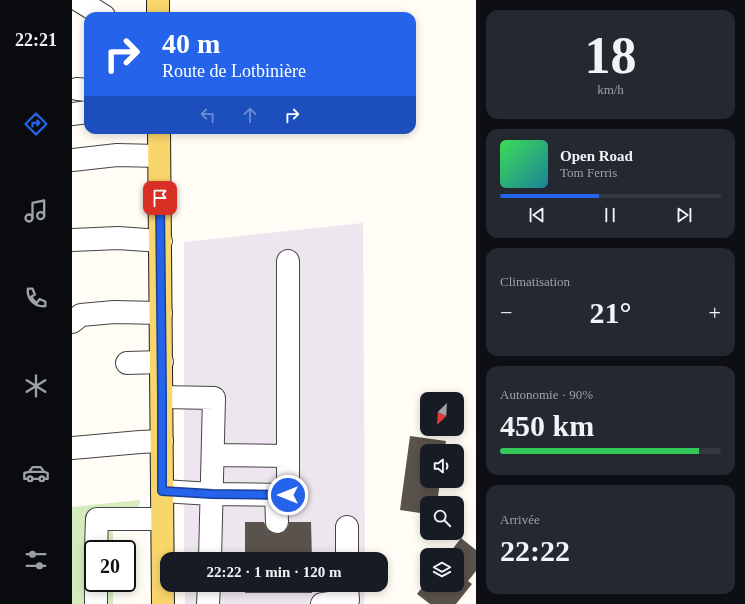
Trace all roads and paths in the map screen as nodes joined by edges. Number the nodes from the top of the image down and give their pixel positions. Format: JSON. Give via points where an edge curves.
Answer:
{"nodes":[{"id":1,"x":78,"y":0,"type":"edge"},
{"id":2,"x":158,"y":0,"type":"edge"},
{"id":3,"x":98,"y":12,"type":"edge"},
{"id":4,"x":158,"y":12,"type":"edge"},
{"id":5,"x":84,"y":112,"type":"edge"},
{"id":6,"x":72,"y":114,"type":"edge"},
{"id":7,"x":159,"y":134,"type":"edge"},
{"id":8,"x":159,"y":156,"type":"junction"},
{"id":9,"x":72,"y":160,"type":"edge"},
{"id":10,"x":72,"y":240,"type":"edge"},
{"id":11,"x":161,"y":241,"type":"junction"},
{"id":12,"x":288,"y":261,"type":"dead end"},
{"id":13,"x":161,"y":312,"type":"junction"},
{"id":14,"x":72,"y":322,"type":"edge"},
{"id":15,"x":162,"y":362,"type":"junction"},
{"id":16,"x":127,"y":363,"type":"dead end"},
{"id":17,"x":162,"y":397,"type":"junction"},
{"id":18,"x":162,"y":441,"type":"junction"},
{"id":19,"x":72,"y":448,"type":"edge"},
{"id":20,"x":213,"y":455,"type":"junction"},
{"id":21,"x":288,"y":456,"type":"junction"},
{"id":22,"x":162,"y":491,"type":"junction"},
{"id":23,"x":212,"y":494,"type":"junction"},
{"id":24,"x":276,"y":495,"type":"junction"},
{"id":25,"x":162,"y":519,"type":"junction"},
{"id":26,"x":277,"y":522,"type":"dead end"},
{"id":27,"x":347,"y":527,"type":"dead end"},
{"id":28,"x":96,"y":540,"type":"edge"},
{"id":29,"x":210,"y":552,"type":"edge"},
{"id":30,"x":347,"y":552,"type":"edge"},
{"id":31,"x":96,"y":592,"type":"edge"},
{"id":32,"x":209,"y":592,"type":"edge"},
{"id":33,"x":347,"y":592,"type":"edge"},
{"id":34,"x":96,"y":604,"type":"edge"},
{"id":35,"x":163,"y":604,"type":"edge"},
{"id":36,"x":208,"y":604,"type":"edge"},
{"id":37,"x":322,"y":604,"type":"edge"}],
"edges":[{"from":1,"to":3,"type":"lane"},
{"from":2,"to":4,"type":"main road"},
{"from":5,"to":6,"type":"lane"},
{"from":7,"to":8,"type":"main road"},
{"from":8,"to":9,"type":"lane","via":[[117,155]]},
{"from":8,"to":11,"type":"main road"},
{"from":10,"to":11,"type":"lane","via":[[118,238]]},
{"from":11,"to":13,"type":"main road"},
{"from":12,"to":21,"type":"lane"},
{"from":13,"to":14,"type":"lane","via":[[82,315]]},
{"from":13,"to":15,"type":"main road"},
{"from":15,"to":16,"type":"lane"},
{"from":15,"to":17,"type":"main road"},
{"from":17,"to":18,"type":"main road"},
{"from":17,"to":20,"type":"lane","via":[[214,398]]},
{"from":18,"to":19,"type":"lane"},
{"from":18,"to":22,"type":"main road"},
{"from":20,"to":21,"type":"lane"},
{"from":20,"to":23,"type":"lane"},
{"from":21,"to":24,"type":"lane","via":[[288,495]]},
{"from":22,"to":23,"type":"lane"},
{"from":22,"to":25,"type":"main road"},
{"from":23,"to":24,"type":"lane"},
{"from":23,"to":29,"type":"lane"},
{"from":24,"to":26,"type":"lane"},
{"from":25,"to":28,"type":"lane","via":[[97,519]]},
{"from":25,"to":35,"type":"main road"},
{"from":27,"to":30,"type":"lane"},
{"from":31,"to":34,"type":"lane"},
{"from":32,"to":36,"type":"lane"},
{"from":33,"to":37,"type":"lane","via":[[348,600]]}]}
